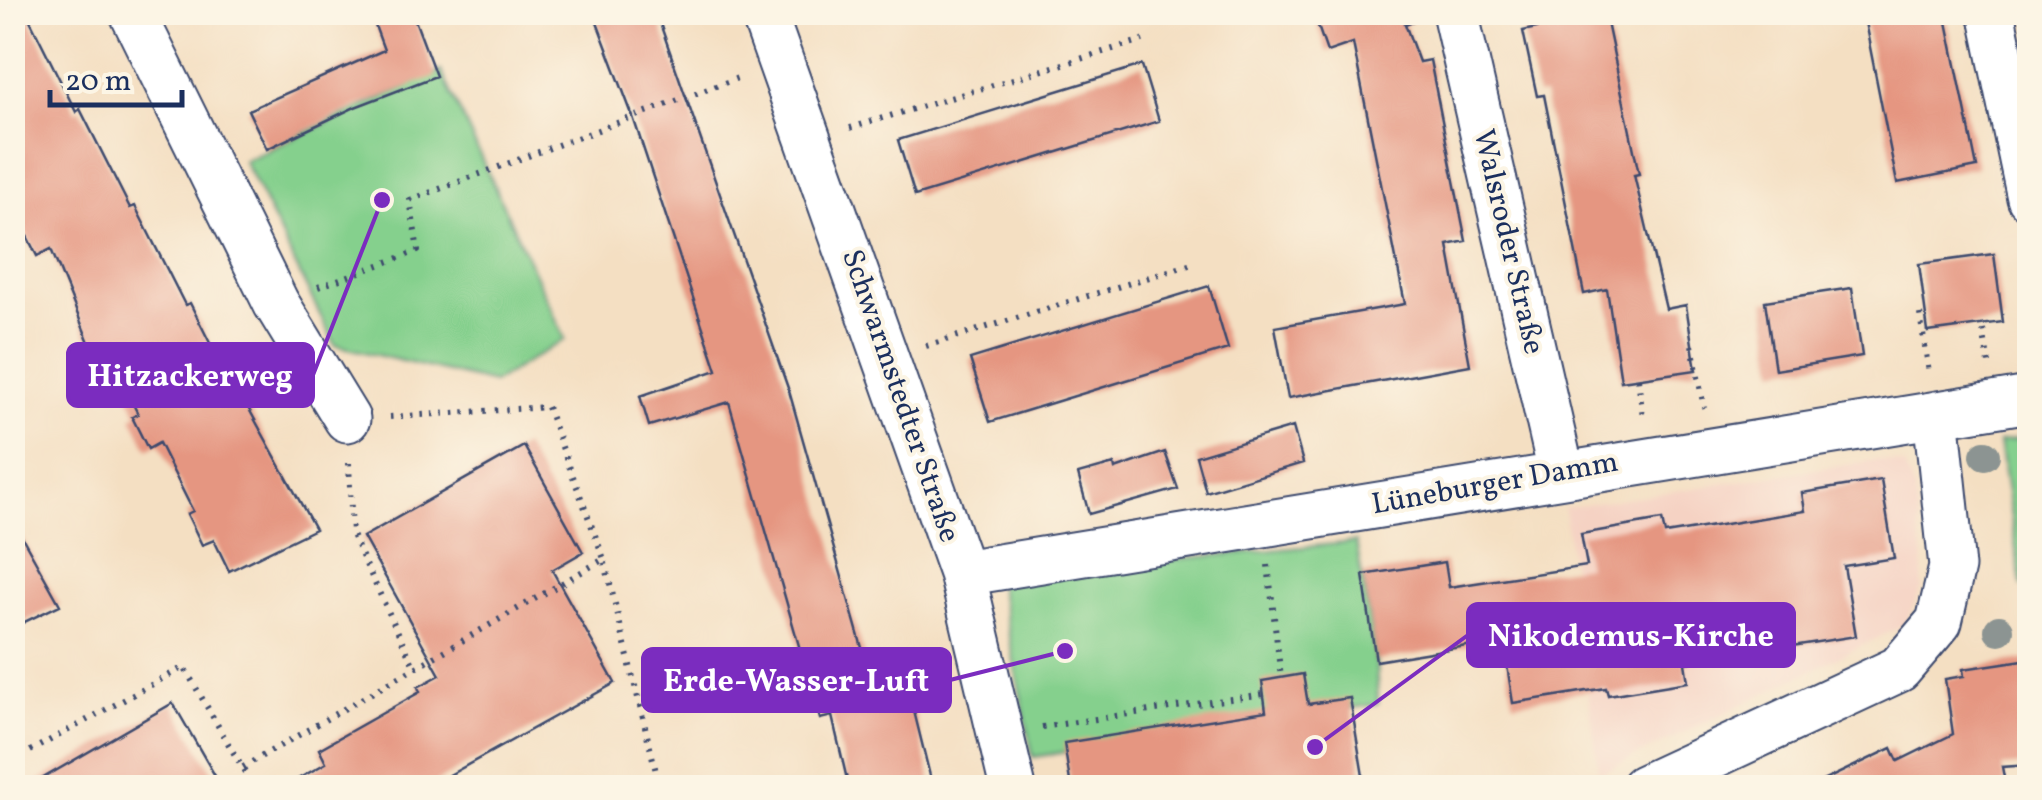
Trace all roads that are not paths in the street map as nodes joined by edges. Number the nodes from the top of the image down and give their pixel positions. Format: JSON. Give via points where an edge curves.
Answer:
{"nodes":[{"id":1,"x":132,"y":12,"type":"edge"},
{"id":2,"x":763,"y":12,"type":"edge"},
{"id":3,"x":1455,"y":12,"type":"edge"},
{"id":4,"x":1991,"y":12,"type":"edge"},
{"id":5,"x":2030,"y":198,"type":"edge"},
{"id":6,"x":2030,"y":399,"type":"edge"},
{"id":7,"x":1936,"y":414,"type":"junction"},
{"id":8,"x":346,"y":419,"type":"road end"},
{"id":9,"x":1561,"y":472,"type":"junction"},
{"id":10,"x":962,"y":574,"type":"junction"},
{"id":11,"x":1013,"y":788,"type":"edge"},
{"id":12,"x":1643,"y":788,"type":"edge"}],
"edges":[{"from":1,"to":8,"type":"street","via":[[276,303]]},
{"from":2,"to":10,"type":"street","name":"Schwarmstedter Straße"},
{"from":3,"to":9,"type":"street","name":"Walsroder Straße"},
{"from":4,"to":5,"type":"street"},
{"from":6,"to":7,"type":"street","name":"Lüneburger Damm"},
{"from":7,"to":9,"type":"street","name":"Lüneburger Damm"},
{"from":7,"to":12,"type":"street","via":[[1952,567],[1939,622],[1898,670]]},
{"from":9,"to":10,"type":"street","name":"Lüneburger Damm"},
{"from":10,"to":11,"type":"street","name":"Schwarmstedter Straße"}]}
